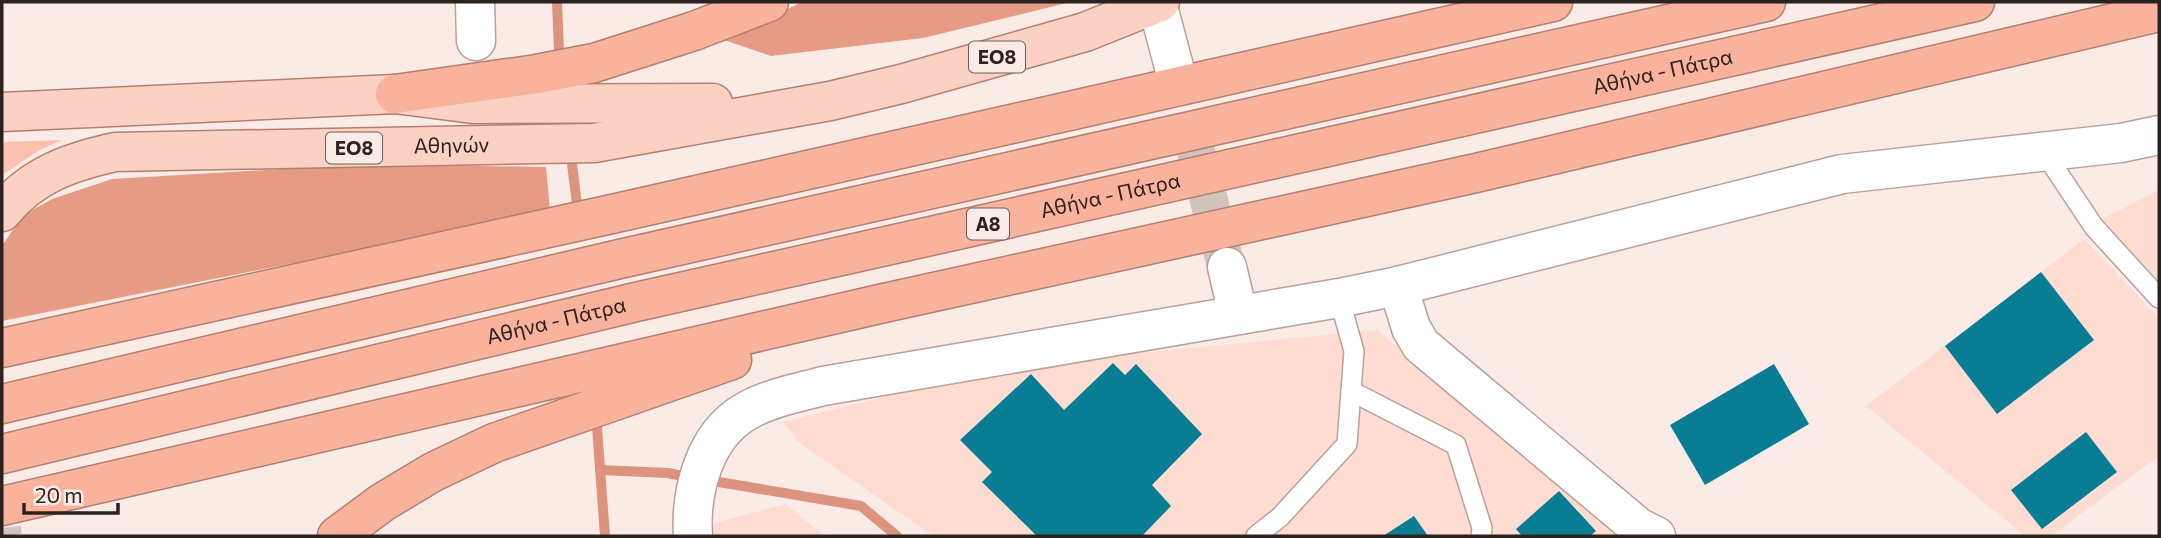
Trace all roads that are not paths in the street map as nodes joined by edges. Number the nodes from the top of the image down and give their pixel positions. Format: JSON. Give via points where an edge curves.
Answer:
{"nodes":[{"id":1,"x":474,"y":2,"type":"edge"},
{"id":2,"x":769,"y":2,"type":"edge"},
{"id":3,"x":1552,"y":2,"type":"edge"},
{"id":4,"x":1766,"y":2,"type":"edge"},
{"id":5,"x":1975,"y":2,"type":"edge"},
{"id":6,"x":1158,"y":3,"type":"edge"},
{"id":7,"x":2159,"y":12,"type":"edge"},
{"id":8,"x":476,"y":41,"type":"dead end"},
{"id":9,"x":1174,"y":68,"type":"tunnel mouth"},
{"id":10,"x":395,"y":94,"type":"junction"},
{"id":11,"x":830,"y":101,"type":"junction"},
{"id":12,"x":2,"y":112,"type":"edge"},
{"id":13,"x":2159,"y":135,"type":"edge"},
{"id":14,"x":2044,"y":152,"type":"junction"},
{"id":15,"x":2,"y":212,"type":"edge"},
{"id":16,"x":1227,"y":267,"type":"tunnel mouth"},
{"id":17,"x":1398,"y":286,"type":"junction"},
{"id":18,"x":1339,"y":298,"type":"junction"},
{"id":19,"x":2159,"y":298,"type":"edge"},
{"id":20,"x":884,"y":303,"type":"junction"},
{"id":21,"x":1238,"y":314,"type":"junction"},
{"id":22,"x":2,"y":348,"type":"edge"},
{"id":23,"x":1351,"y":391,"type":"junction"},
{"id":24,"x":2,"y":404,"type":"edge"},
{"id":25,"x":2,"y":454,"type":"edge"},
{"id":26,"x":2,"y":506,"type":"edge"},
{"id":27,"x":337,"y":536,"type":"edge"},
{"id":28,"x":692,"y":536,"type":"edge"},
{"id":29,"x":1256,"y":536,"type":"edge"},
{"id":30,"x":1481,"y":536,"type":"edge"},
{"id":31,"x":1656,"y":536,"type":"edge"}],
"edges":[{"from":1,"to":8,"type":"street"},
{"from":2,"to":10,"type":"highway","via":[[594,63]]},
{"from":3,"to":22,"type":"highway"},
{"from":4,"to":24,"type":"highway","number":"Α8","via":[[624,258]]},
{"from":5,"to":25,"type":"highway","name":"Αθήνα - Πάτρα","number":"Α8","via":[[650,299]]},
{"from":6,"to":9,"type":"street"},
{"from":6,"to":11,"type":"main road","name":"Αθηνών","number":"ΕΟ8","via":[[1086,32]]},
{"from":7,"to":20,"type":"highway","via":[[1476,173]]},
{"from":10,"to":11,"type":"main road","name":"Αθηνών","number":"ΕΟ8","via":[[473,104]]},
{"from":10,"to":12,"type":"main road","name":"Αθηνών","number":"ΕΟ8"},
{"from":11,"to":15,"type":"main road","name":"Αθηνών","number":"ΕΟ8","via":[[594,143],[115,152],[77,160],[42,176]]},
{"from":13,"to":14,"type":"street"},
{"from":14,"to":17,"type":"street","via":[[1842,174]]},
{"from":14,"to":19,"type":"lane","via":[[2094,227]]},
{"from":16,"to":21,"type":"street"},
{"from":17,"to":18,"type":"street"},
{"from":17,"to":31,"type":"street","via":[[1410,328],[1421,345],[1638,527]]},
{"from":18,"to":21,"type":"street"},
{"from":18,"to":23,"type":"lane","via":[[1354,351]]},
{"from":20,"to":26,"type":"highway"},
{"from":20,"to":27,"type":"highway","via":[[494,443],[433,472]]},
{"from":21,"to":28,"type":"street","via":[[823,386],[765,403],[732,422],[713,446],[694,498]]},
{"from":23,"to":29,"type":"lane","via":[[1348,444],[1280,517]]},
{"from":23,"to":30,"type":"lane","via":[[1456,445]]}]}
